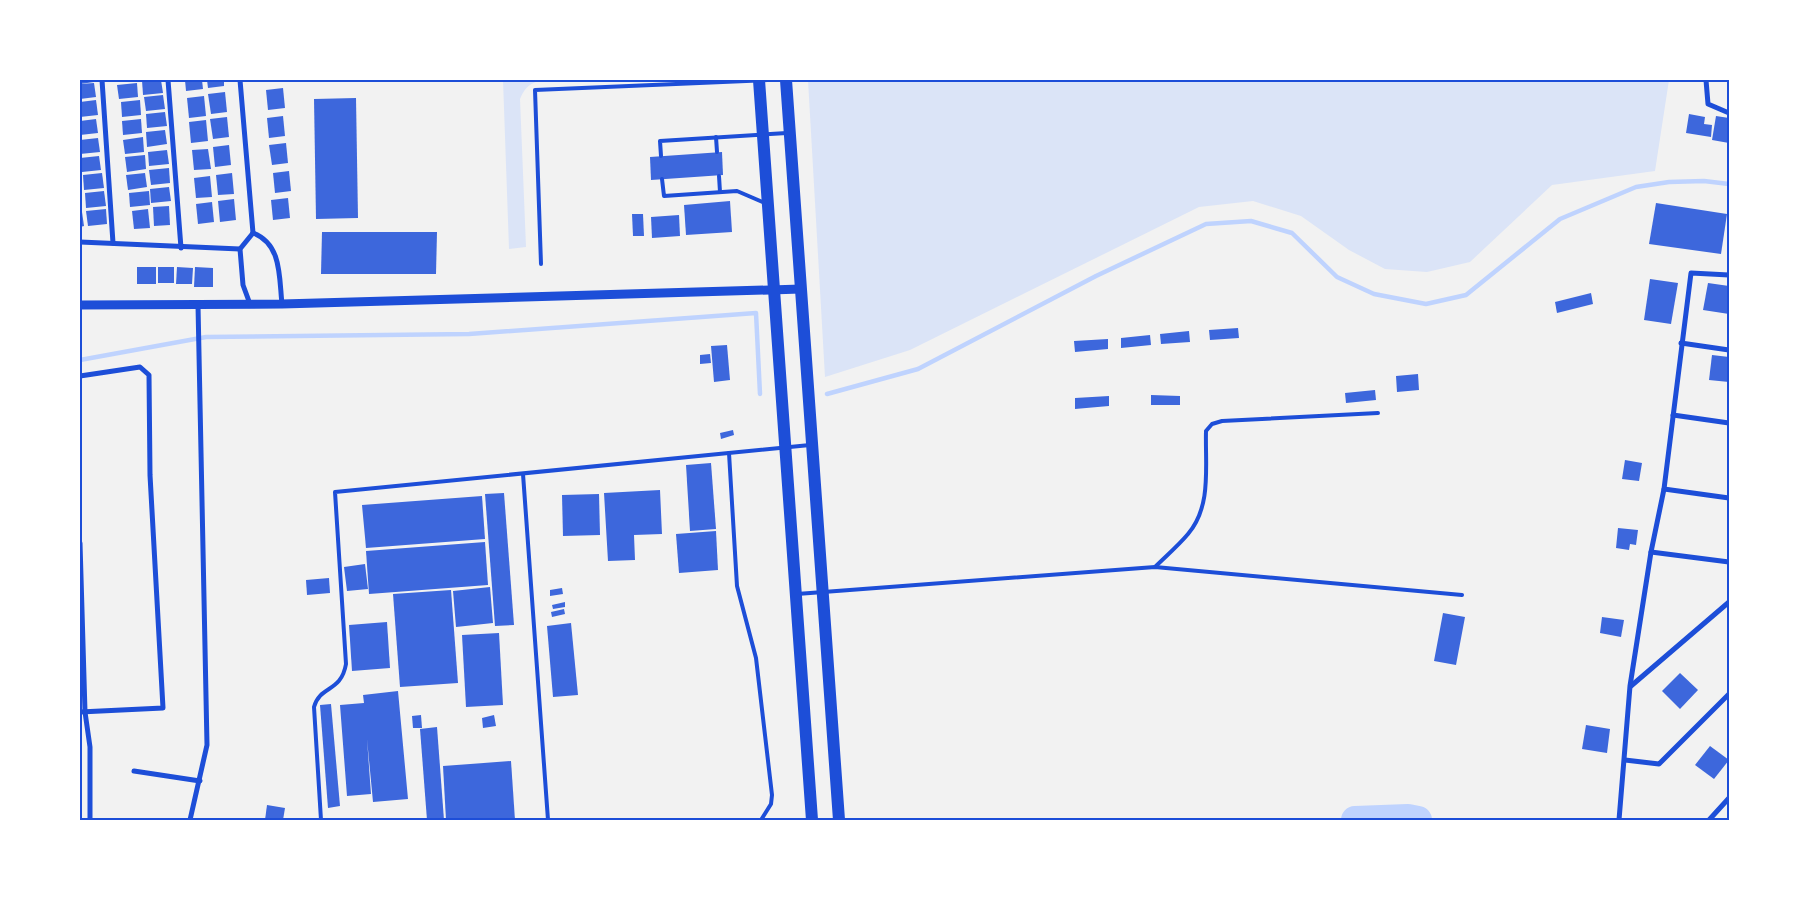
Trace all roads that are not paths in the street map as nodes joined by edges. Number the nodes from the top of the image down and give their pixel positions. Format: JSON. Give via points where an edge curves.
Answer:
{"nodes":[{"id":1,"x":102,"y":80,"type":"edge"},
{"id":2,"x":168,"y":80,"type":"edge"},
{"id":3,"x":240,"y":80,"type":"edge"},
{"id":4,"x":759,"y":80,"type":"edge"},
{"id":5,"x":768,"y":80,"type":"edge"},
{"id":6,"x":786,"y":80,"type":"edge"},
{"id":7,"x":1706,"y":80,"type":"edge"},
{"id":8,"x":1729,"y":113,"type":"edge"},
{"id":9,"x":790,"y":133,"type":"junction"},
{"id":10,"x":763,"y":134,"type":"junction"},
{"id":11,"x":716,"y":137,"type":"junction"},
{"id":12,"x":717,"y":152,"type":"dead end"},
{"id":13,"x":661,"y":156,"type":"dead end"},
{"id":14,"x":719,"y":176,"type":"dead end"},
{"id":15,"x":662,"y":179,"type":"dead end"},
{"id":16,"x":720,"y":192,"type":"junction"},
{"id":17,"x":769,"y":205,"type":"junction"},
{"id":18,"x":253,"y":232,"type":"junction"},
{"id":19,"x":80,"y":242,"type":"edge"},
{"id":20,"x":112,"y":243,"type":"junction"},
{"id":21,"x":181,"y":248,"type":"junction"},
{"id":22,"x":240,"y":250,"type":"junction"},
{"id":23,"x":541,"y":264,"type":"dead end"},
{"id":24,"x":1729,"y":275,"type":"edge"},
{"id":25,"x":801,"y":289,"type":"junction"},
{"id":26,"x":775,"y":290,"type":"junction"},
{"id":27,"x":80,"y":304,"type":"edge"},
{"id":28,"x":198,"y":304,"type":"junction"},
{"id":29,"x":250,"y":304,"type":"junction"},
{"id":30,"x":282,"y":304,"type":"junction"},
{"id":31,"x":1681,"y":343,"type":"junction"},
{"id":32,"x":1729,"y":350,"type":"edge"},
{"id":33,"x":80,"y":376,"type":"edge"},
{"id":34,"x":1378,"y":413,"type":"dead end"},
{"id":35,"x":1673,"y":415,"type":"junction"},
{"id":36,"x":1729,"y":423,"type":"edge"},
{"id":37,"x":812,"y":445,"type":"junction"},
{"id":38,"x":786,"y":447,"type":"junction"},
{"id":39,"x":729,"y":453,"type":"junction"},
{"id":40,"x":523,"y":474,"type":"junction"},
{"id":41,"x":1664,"y":489,"type":"junction"},
{"id":42,"x":1729,"y":498,"type":"edge"},
{"id":43,"x":80,"y":543,"type":"edge"},
{"id":44,"x":1651,"y":552,"type":"junction"},
{"id":45,"x":1729,"y":562,"type":"edge"},
{"id":46,"x":1155,"y":567,"type":"junction"},
{"id":47,"x":823,"y":592,"type":"junction"},
{"id":48,"x":796,"y":594,"type":"junction"},
{"id":49,"x":1462,"y":595,"type":"dead end"},
{"id":50,"x":1729,"y":602,"type":"edge"},
{"id":51,"x":1630,"y":686,"type":"junction"},
{"id":52,"x":1729,"y":694,"type":"edge"},
{"id":53,"x":83,"y":712,"type":"edge"},
{"id":54,"x":1626,"y":760,"type":"junction"},
{"id":55,"x":134,"y":771,"type":"dead end"},
{"id":56,"x":200,"y":782,"type":"junction"},
{"id":57,"x":1729,"y":798,"type":"edge"},
{"id":58,"x":90,"y":820,"type":"edge"},
{"id":59,"x":190,"y":820,"type":"edge"},
{"id":60,"x":321,"y":820,"type":"edge"},
{"id":61,"x":548,"y":820,"type":"edge"},
{"id":62,"x":761,"y":820,"type":"edge"},
{"id":63,"x":812,"y":820,"type":"edge"},
{"id":64,"x":839,"y":820,"type":"edge"},
{"id":65,"x":1619,"y":820,"type":"edge"},
{"id":66,"x":1709,"y":820,"type":"edge"}],
"edges":[{"from":1,"to":20,"type":"street"},
{"from":2,"to":21,"type":"street"},
{"from":3,"to":18,"type":"street"},
{"from":4,"to":5,"type":"lane"},
{"from":4,"to":10,"type":"main road"},
{"from":4,"to":23,"type":"lane","via":[[535,90]]},
{"from":6,"to":9,"type":"main road"},
{"from":7,"to":8,"type":"street","via":[[1708,104]]},
{"from":9,"to":10,"type":"lane"},
{"from":9,"to":25,"type":"main road"},
{"from":10,"to":11,"type":"lane"},
{"from":10,"to":17,"type":"main road"},
{"from":11,"to":12,"type":"lane"},
{"from":11,"to":13,"type":"lane","via":[[660,141]]},
{"from":14,"to":16,"type":"lane"},
{"from":15,"to":16,"type":"lane","via":[[664,196]]},
{"from":16,"to":17,"type":"lane","via":[[737,191]]},
{"from":17,"to":26,"type":"main road"},
{"from":18,"to":22,"type":"street"},
{"from":18,"to":30,"type":"street","via":[[270,242],[277,259]]},
{"from":19,"to":20,"type":"street"},
{"from":20,"to":21,"type":"street"},
{"from":21,"to":22,"type":"street"},
{"from":22,"to":29,"type":"street","via":[[243,285]]},
{"from":24,"to":31,"type":"street","via":[[1691,274]]},
{"from":25,"to":26,"type":"street"},
{"from":25,"to":37,"type":"main road"},
{"from":26,"to":30,"type":"street"},
{"from":26,"to":38,"type":"main road"},
{"from":27,"to":28,"type":"street"},
{"from":28,"to":29,"type":"street"},
{"from":28,"to":56,"type":"street","via":[[207,745]]},
{"from":29,"to":30,"type":"street"},
{"from":31,"to":32,"type":"street"},
{"from":31,"to":35,"type":"street"},
{"from":33,"to":53,"type":"street","via":[[140,367],[149,375],[150,475],[162,708]]},
{"from":34,"to":46,"type":"lane","via":[[1212,424],[1206,431],[1206,483],[1202,510],[1189,533]]},
{"from":35,"to":36,"type":"street"},
{"from":35,"to":41,"type":"street"},
{"from":37,"to":38,"type":"lane"},
{"from":37,"to":47,"type":"main road"},
{"from":38,"to":39,"type":"lane"},
{"from":38,"to":48,"type":"main road"},
{"from":39,"to":40,"type":"lane"},
{"from":39,"to":62,"type":"lane","via":[[737,586],[756,658],[772,794],[771,804]]},
{"from":40,"to":60,"type":"lane","via":[[335,492],[346,664],[338,684],[318,696],[314,707]]},
{"from":40,"to":61,"type":"lane"},
{"from":41,"to":42,"type":"street"},
{"from":41,"to":44,"type":"street"},
{"from":43,"to":53,"type":"street"},
{"from":44,"to":45,"type":"street"},
{"from":44,"to":51,"type":"street"},
{"from":46,"to":47,"type":"lane"},
{"from":46,"to":49,"type":"lane"},
{"from":47,"to":48,"type":"lane"},
{"from":47,"to":64,"type":"main road"},
{"from":48,"to":63,"type":"main road"},
{"from":50,"to":51,"type":"street"},
{"from":51,"to":54,"type":"street"},
{"from":52,"to":54,"type":"street","via":[[1659,764]]},
{"from":53,"to":58,"type":"street","via":[[90,747]]},
{"from":54,"to":65,"type":"street"},
{"from":55,"to":56,"type":"street"},
{"from":56,"to":59,"type":"street"},
{"from":57,"to":66,"type":"street"}]}
